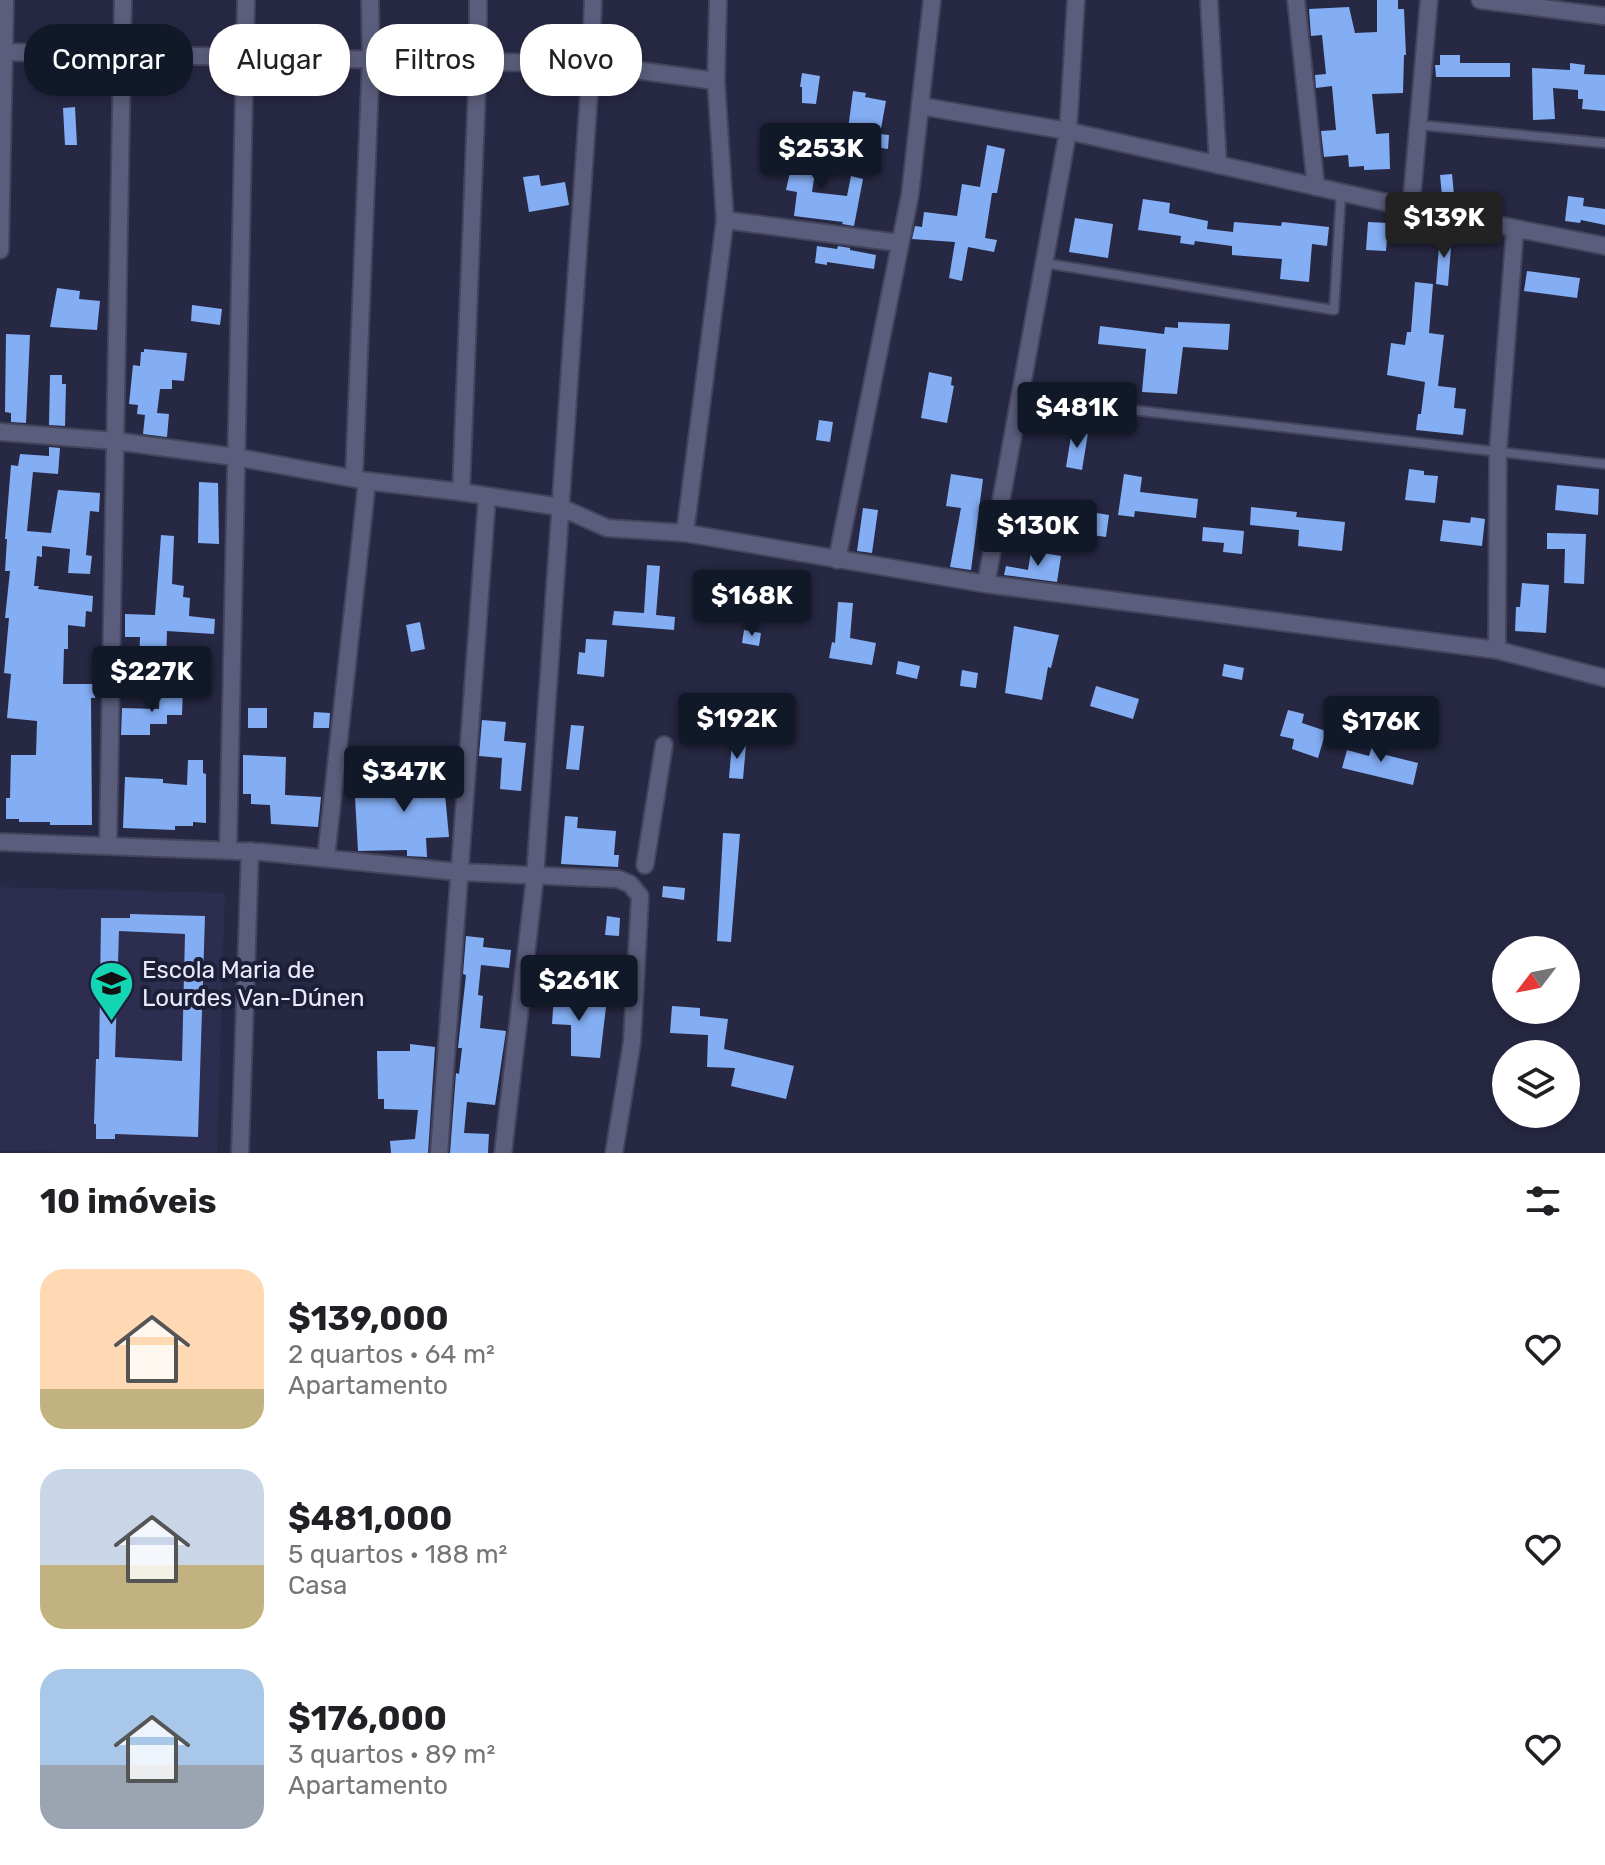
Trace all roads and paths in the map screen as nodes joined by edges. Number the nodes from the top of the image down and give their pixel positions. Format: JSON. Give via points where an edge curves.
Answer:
{"nodes":[{"id":1,"x":5,"y":0,"type":"edge"},
{"id":2,"x":123,"y":0,"type":"edge"},
{"id":3,"x":246,"y":0,"type":"edge"},
{"id":4,"x":370,"y":0,"type":"edge"},
{"id":5,"x":478,"y":0,"type":"edge"},
{"id":6,"x":593,"y":0,"type":"edge"},
{"id":7,"x":718,"y":0,"type":"edge"},
{"id":8,"x":932,"y":0,"type":"edge"},
{"id":9,"x":1076,"y":0,"type":"edge"},
{"id":10,"x":1209,"y":0,"type":"edge"},
{"id":11,"x":1296,"y":0,"type":"edge"},
{"id":12,"x":1429,"y":0,"type":"edge"},
{"id":13,"x":1480,"y":0,"type":"edge"},
{"id":14,"x":1605,"y":16,"type":"edge"},
{"id":15,"x":123,"y":24,"type":"edge"},
{"id":16,"x":246,"y":24,"type":"edge"},
{"id":17,"x":370,"y":24,"type":"edge"},
{"id":18,"x":478,"y":24,"type":"edge"},
{"id":19,"x":592,"y":24,"type":"edge"},
{"id":20,"x":2,"y":52,"type":"edge"},
{"id":21,"x":24,"y":52,"type":"edge"},
{"id":22,"x":642,"y":71,"type":"edge"},
{"id":23,"x":716,"y":81,"type":"junction"},
{"id":24,"x":121,"y":96,"type":"edge"},
{"id":25,"x":245,"y":96,"type":"edge"},
{"id":26,"x":370,"y":96,"type":"edge"},
{"id":27,"x":477,"y":96,"type":"edge"},
{"id":28,"x":589,"y":96,"type":"edge"},
{"id":29,"x":920,"y":106,"type":"junction"},
{"id":30,"x":1418,"y":125,"type":"junction"},
{"id":31,"x":1068,"y":131,"type":"junction"},
{"id":32,"x":1605,"y":143,"type":"edge"},
{"id":33,"x":1218,"y":165,"type":"junction"},
{"id":34,"x":1316,"y":187,"type":"junction"},
{"id":35,"x":1341,"y":193,"type":"junction"},
{"id":36,"x":1411,"y":208,"type":"junction"},
{"id":37,"x":725,"y":220,"type":"junction"},
{"id":38,"x":1515,"y":229,"type":"junction"},
{"id":39,"x":900,"y":243,"type":"junction"},
{"id":40,"x":1605,"y":246,"type":"edge"},
{"id":41,"x":0,"y":250,"type":"edge"},
{"id":42,"x":1043,"y":263,"type":"junction"},
{"id":43,"x":1019,"y":397,"type":"junction"},
{"id":44,"x":0,"y":432,"type":"edge"},
{"id":45,"x":115,"y":441,"type":"junction"},
{"id":46,"x":1498,"y":451,"type":"junction"},
{"id":47,"x":236,"y":457,"type":"junction"},
{"id":48,"x":1605,"y":464,"type":"edge"},
{"id":49,"x":360,"y":479,"type":"junction"},
{"id":50,"x":461,"y":492,"type":"junction"},
{"id":51,"x":487,"y":497,"type":"junction"},
{"id":52,"x":560,"y":507,"type":"junction"},
{"id":53,"x":685,"y":533,"type":"junction"},
{"id":54,"x":837,"y":560,"type":"junction"},
{"id":55,"x":986,"y":584,"type":"junction"},
{"id":56,"x":1497,"y":650,"type":"junction"},
{"id":57,"x":1605,"y":678,"type":"edge"},
{"id":58,"x":664,"y":745,"type":"dead end"},
{"id":59,"x":0,"y":842,"type":"edge"},
{"id":60,"x":108,"y":846,"type":"junction"},
{"id":61,"x":228,"y":850,"type":"junction"},
{"id":62,"x":250,"y":851,"type":"junction"},
{"id":63,"x":326,"y":858,"type":"junction"},
{"id":64,"x":645,"y":865,"type":"dead end"},
{"id":65,"x":459,"y":872,"type":"junction"},
{"id":66,"x":535,"y":877,"type":"junction"},
{"id":67,"x":240,"y":1153,"type":"edge"},
{"id":68,"x":439,"y":1153,"type":"edge"},
{"id":69,"x":503,"y":1153,"type":"edge"},
{"id":70,"x":614,"y":1153,"type":"edge"}],
"edges":[{"from":1,"to":20,"type":"street"},
{"from":2,"to":15,"type":"street"},
{"from":3,"to":16,"type":"street"},
{"from":4,"to":17,"type":"street"},
{"from":5,"to":18,"type":"street"},
{"from":6,"to":19,"type":"street"},
{"from":7,"to":23,"type":"street"},
{"from":8,"to":29,"type":"street"},
{"from":9,"to":31,"type":"street"},
{"from":10,"to":33,"type":"street"},
{"from":11,"to":34,"type":"street"},
{"from":12,"to":30,"type":"street"},
{"from":13,"to":14,"type":"street"},
{"from":20,"to":21,"type":"street"},
{"from":20,"to":41,"type":"street"},
{"from":22,"to":23,"type":"street"},
{"from":23,"to":37,"type":"street"},
{"from":24,"to":45,"type":"street"},
{"from":25,"to":47,"type":"street"},
{"from":26,"to":49,"type":"street"},
{"from":27,"to":50,"type":"street"},
{"from":28,"to":52,"type":"street"},
{"from":29,"to":31,"type":"street"},
{"from":29,"to":39,"type":"street"},
{"from":30,"to":32,"type":"lane"},
{"from":30,"to":36,"type":"street"},
{"from":31,"to":33,"type":"street"},
{"from":31,"to":42,"type":"street"},
{"from":33,"to":34,"type":"street"},
{"from":34,"to":35,"type":"street"},
{"from":35,"to":36,"type":"street"},
{"from":35,"to":42,"type":"lane","via":[[1334,310]]},
{"from":36,"to":38,"type":"street"},
{"from":37,"to":39,"type":"street"},
{"from":37,"to":53,"type":"street"},
{"from":38,"to":40,"type":"street"},
{"from":38,"to":46,"type":"street"},
{"from":39,"to":54,"type":"street"},
{"from":42,"to":43,"type":"street"},
{"from":43,"to":46,"type":"lane"},
{"from":43,"to":55,"type":"street"},
{"from":44,"to":45,"type":"street"},
{"from":45,"to":47,"type":"street"},
{"from":45,"to":60,"type":"street"},
{"from":46,"to":48,"type":"lane"},
{"from":46,"to":56,"type":"street"},
{"from":47,"to":49,"type":"street"},
{"from":47,"to":61,"type":"street"},
{"from":49,"to":50,"type":"street"},
{"from":49,"to":63,"type":"street"},
{"from":50,"to":51,"type":"street"},
{"from":51,"to":52,"type":"street"},
{"from":51,"to":65,"type":"street"},
{"from":52,"to":53,"type":"street","via":[[607,528]]},
{"from":52,"to":66,"type":"street"},
{"from":53,"to":54,"type":"street"},
{"from":54,"to":55,"type":"street"},
{"from":55,"to":56,"type":"street"},
{"from":56,"to":57,"type":"street"},
{"from":58,"to":64,"type":"street"},
{"from":59,"to":60,"type":"street"},
{"from":60,"to":61,"type":"street"},
{"from":61,"to":62,"type":"street"},
{"from":62,"to":63,"type":"street"},
{"from":62,"to":67,"type":"street"},
{"from":63,"to":65,"type":"street"},
{"from":65,"to":66,"type":"street"},
{"from":65,"to":68,"type":"street"},
{"from":66,"to":69,"type":"street"},
{"from":66,"to":70,"type":"street","via":[[618,879],[640,896],[632,1042]]}]}
